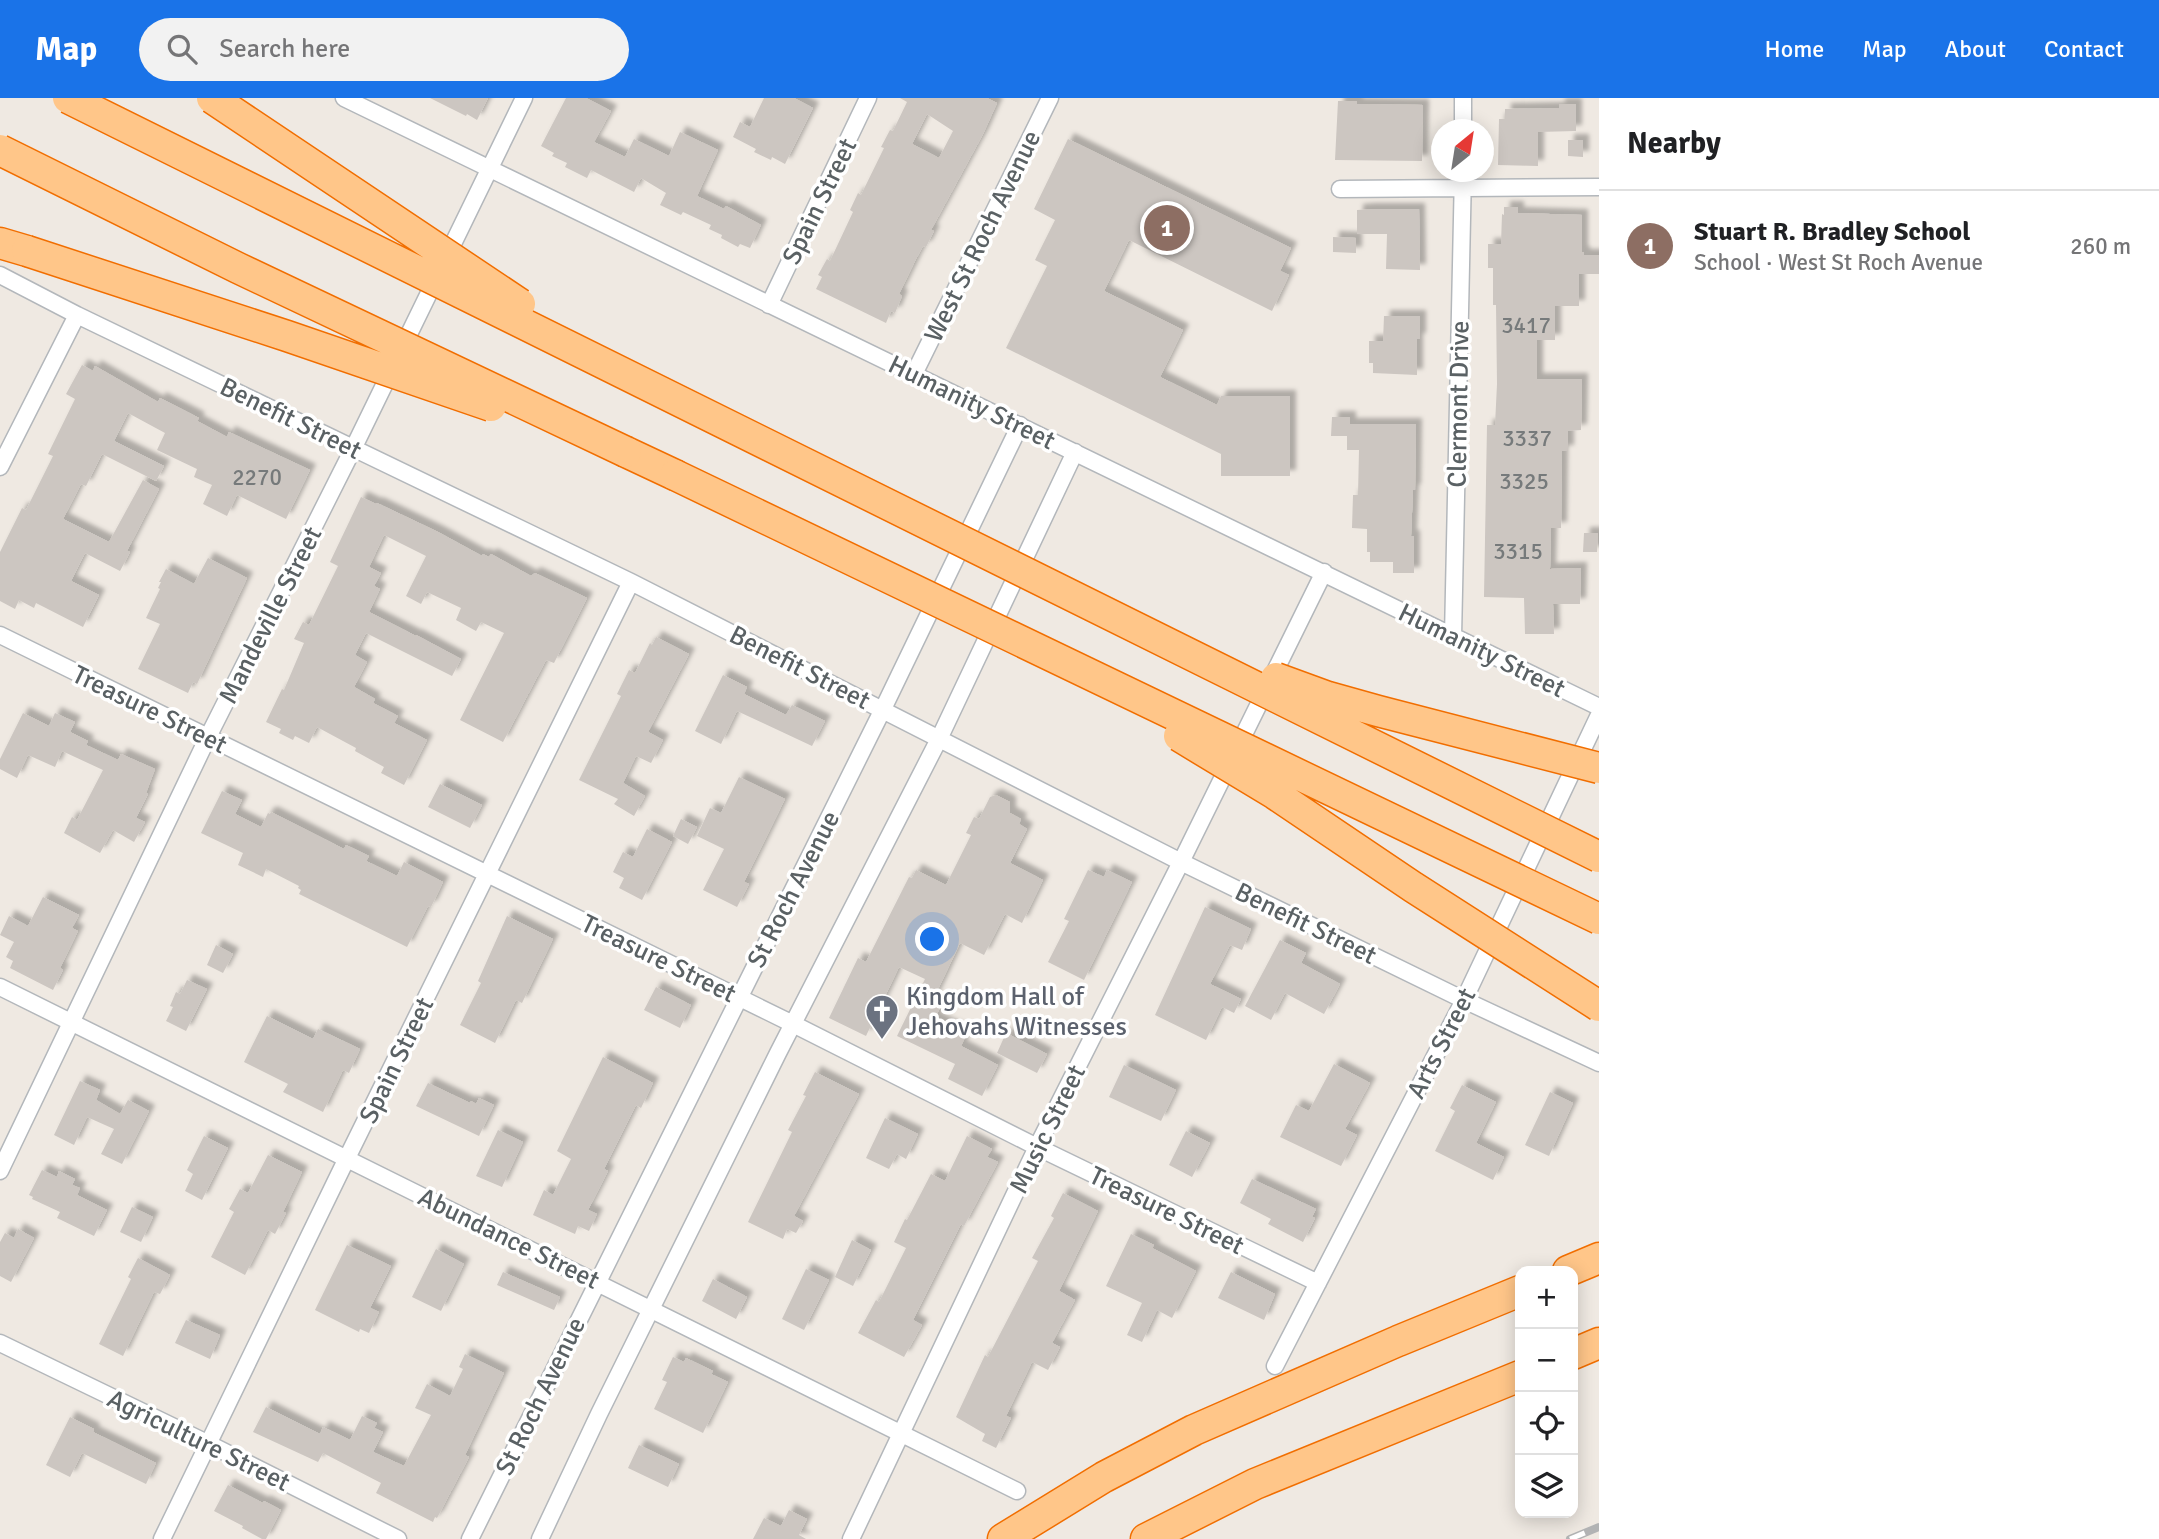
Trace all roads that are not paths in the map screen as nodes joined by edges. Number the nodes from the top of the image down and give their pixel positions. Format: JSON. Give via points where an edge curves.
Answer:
{"nodes":[{"id":1,"x":68,"y":98,"type":"edge"},
{"id":2,"x":212,"y":98,"type":"edge"},
{"id":3,"x":344,"y":98,"type":"edge"},
{"id":4,"x":524,"y":98,"type":"edge"},
{"id":5,"x":868,"y":98,"type":"edge"},
{"id":6,"x":1050,"y":98,"type":"edge"},
{"id":7,"x":1463,"y":98,"type":"edge"},
{"id":8,"x":1463,"y":119,"type":"edge"},
{"id":9,"x":0,"y":150,"type":"edge"},
{"id":10,"x":490,"y":167,"type":"junction"},
{"id":11,"x":1436,"y":182,"type":"edge"},
{"id":12,"x":1463,"y":182,"type":"edge"},
{"id":13,"x":1494,"y":182,"type":"edge"},
{"id":14,"x":1599,"y":187,"type":"edge"},
{"id":15,"x":1340,"y":189,"type":"dead end"},
{"id":16,"x":13,"y":247,"type":"edge"},
{"id":17,"x":0,"y":275,"type":"edge"},
{"id":18,"x":769,"y":305,"type":"junction"},
{"id":19,"x":77,"y":315,"type":"junction"},
{"id":20,"x":613,"y":366,"type":"junction"},
{"id":21,"x":914,"y":374,"type":"junction"},
{"id":22,"x":1020,"y":425,"type":"junction"},
{"id":23,"x":354,"y":447,"type":"junction"},
{"id":24,"x":626,"y":452,"type":"junction"},
{"id":25,"x":1075,"y":452,"type":"junction"},
{"id":26,"x":0,"y":467,"type":"edge"},
{"id":27,"x":992,"y":555,"type":"junction"},
{"id":28,"x":1324,"y":572,"type":"junction"},
{"id":29,"x":631,"y":582,"type":"junction"},
{"id":30,"x":0,"y":635,"type":"edge"},
{"id":31,"x":1453,"y":637,"type":"junction"},
{"id":32,"x":1022,"y":643,"type":"junction"},
{"id":33,"x":1599,"y":706,"type":"edge"},
{"id":34,"x":883,"y":709,"type":"junction"},
{"id":35,"x":1599,"y":715,"type":"edge"},
{"id":36,"x":208,"y":737,"type":"junction"},
{"id":37,"x":939,"y":739,"type":"junction"},
{"id":38,"x":1599,"y":768,"type":"edge"},
{"id":39,"x":1599,"y":857,"type":"edge"},
{"id":40,"x":1181,"y":862,"type":"junction"},
{"id":41,"x":488,"y":874,"type":"junction"},
{"id":42,"x":1599,"y":919,"type":"edge"},
{"id":43,"x":0,"y":987,"type":"edge"},
{"id":44,"x":738,"y":997,"type":"junction"},
{"id":45,"x":1464,"y":1000,"type":"junction"},
{"id":46,"x":1599,"y":1006,"type":"edge"},
{"id":47,"x":72,"y":1022,"type":"junction"},
{"id":48,"x":793,"y":1024,"type":"junction"},
{"id":49,"x":1599,"y":1063,"type":"edge"},
{"id":50,"x":1037,"y":1147,"type":"junction"},
{"id":51,"x":347,"y":1158,"type":"junction"},
{"id":52,"x":0,"y":1171,"type":"edge"},
{"id":53,"x":1599,"y":1258,"type":"edge"},
{"id":54,"x":1578,"y":1267,"type":"edge"},
{"id":55,"x":597,"y":1282,"type":"junction"},
{"id":56,"x":1318,"y":1283,"type":"junction"},
{"id":57,"x":1515,"y":1293,"type":"edge"},
{"id":58,"x":651,"y":1309,"type":"junction"},
{"id":59,"x":0,"y":1343,"type":"edge"},
{"id":60,"x":1599,"y":1343,"type":"edge"},
{"id":61,"x":1578,"y":1352,"type":"edge"},
{"id":62,"x":1275,"y":1366,"type":"dead end"},
{"id":63,"x":1515,"y":1378,"type":"edge"},
{"id":64,"x":901,"y":1435,"type":"junction"},
{"id":65,"x":209,"y":1444,"type":"junction"},
{"id":66,"x":1017,"y":1491,"type":"dead end"},
{"id":67,"x":162,"y":1539,"type":"edge"},
{"id":68,"x":398,"y":1539,"type":"edge"},
{"id":69,"x":470,"y":1539,"type":"edge"},
{"id":70,"x":540,"y":1539,"type":"edge"},
{"id":71,"x":851,"y":1539,"type":"edge"},
{"id":72,"x":1003,"y":1539,"type":"edge"},
{"id":73,"x":1146,"y":1539,"type":"edge"}],
"edges":[{"from":1,"to":20,"type":"highway","bridge":true},
{"from":2,"to":20,"type":"highway","bridge":true},
{"from":3,"to":10,"type":"street","name":"Humanity Street"},
{"from":4,"to":10,"type":"street","name":"Mandeville Street"},
{"from":5,"to":18,"type":"street","name":"Spain Street"},
{"from":6,"to":21,"type":"street","name":"West St Roch Avenue"},
{"from":7,"to":8,"type":"street"},
{"from":9,"to":24,"type":"highway","bridge":true},
{"from":10,"to":18,"type":"street","name":"Humanity Street"},
{"from":10,"to":23,"type":"street","name":"Mandeville Street"},
{"from":11,"to":15,"type":"street"},
{"from":12,"to":31,"type":"street","name":"Clermont Drive"},
{"from":13,"to":14,"type":"street"},
{"from":16,"to":24,"type":"highway","bridge":true},
{"from":17,"to":19,"type":"street","name":"Benefit Street"},
{"from":18,"to":21,"type":"street","name":"Humanity Street"},
{"from":19,"to":23,"type":"street","name":"Benefit Street"},
{"from":19,"to":26,"type":"street"},
{"from":20,"to":27,"type":"highway","bridge":true},
{"from":21,"to":22,"type":"street","name":"Humanity Street"},
{"from":22,"to":25,"type":"street","name":"Humanity Street"},
{"from":22,"to":34,"type":"street","name":"St Roch Avenue"},
{"from":23,"to":29,"type":"street","name":"Benefit Street"},
{"from":23,"to":36,"type":"street","name":"Mandeville Street"},
{"from":24,"to":32,"type":"highway","bridge":true},
{"from":25,"to":28,"type":"street","name":"Humanity Street"},
{"from":25,"to":37,"type":"street"},
{"from":27,"to":38,"type":"highway","bridge":true,"via":[[1328,697]]},
{"from":27,"to":39,"type":"highway","bridge":true},
{"from":28,"to":31,"type":"street","name":"Humanity Street"},
{"from":28,"to":40,"type":"street","name":"Music Street"},
{"from":29,"to":34,"type":"street","name":"Benefit Street"},
{"from":29,"to":41,"type":"street","name":"Spain Street"},
{"from":30,"to":36,"type":"street","name":"Treasure Street"},
{"from":31,"to":33,"type":"street","name":"Humanity Street"},
{"from":32,"to":42,"type":"highway","bridge":true},
{"from":32,"to":46,"type":"highway","bridge":true,"via":[[1275,793]]},
{"from":34,"to":37,"type":"street","name":"Benefit Street"},
{"from":34,"to":44,"type":"street","name":"St Roch Avenue"},
{"from":35,"to":45,"type":"street","name":"Arts Street"},
{"from":36,"to":41,"type":"street","name":"Treasure Street"},
{"from":36,"to":47,"type":"street","name":"Mandeville Street"},
{"from":37,"to":40,"type":"street","name":"Benefit Street"},
{"from":37,"to":48,"type":"street"},
{"from":40,"to":45,"type":"street","name":"Benefit Street"},
{"from":40,"to":50,"type":"street","name":"Music Street"},
{"from":41,"to":44,"type":"street","name":"Treasure Street"},
{"from":41,"to":51,"type":"street","name":"Spain Street"},
{"from":43,"to":47,"type":"street","name":"Abundance Street"},
{"from":44,"to":48,"type":"street","name":"Treasure Street"},
{"from":44,"to":55,"type":"street","name":"St Roch Avenue"},
{"from":45,"to":49,"type":"street","name":"Benefit Street"},
{"from":45,"to":56,"type":"street","name":"Arts Street"},
{"from":47,"to":51,"type":"street","name":"Abundance Street"},
{"from":47,"to":52,"type":"street","name":"Mandeville Street"},
{"from":48,"to":50,"type":"street","name":"Treasure Street"},
{"from":48,"to":58,"type":"street"},
{"from":50,"to":56,"type":"street","name":"Treasure Street"},
{"from":50,"to":64,"type":"street","name":"Music Street"},
{"from":51,"to":55,"type":"street","name":"Abundance Street"},
{"from":51,"to":65,"type":"street","name":"Spain Street"},
{"from":53,"to":54,"type":"highway"},
{"from":55,"to":58,"type":"street","name":"Abundance Street"},
{"from":55,"to":69,"type":"street","name":"St Roch Avenue"},
{"from":56,"to":62,"type":"street","name":"Arts Street"},
{"from":57,"to":72,"type":"highway","via":[[1194,1430],[1104,1477]]},
{"from":58,"to":64,"type":"street","name":"Abundance Street"},
{"from":58,"to":70,"type":"street"},
{"from":59,"to":65,"type":"street","name":"Agriculture Street"},
{"from":60,"to":61,"type":"highway"},
{"from":63,"to":73,"type":"highway","via":[[1255,1484]]},
{"from":64,"to":66,"type":"street","name":"Abundance Street"},
{"from":64,"to":71,"type":"street","name":"Music Street"},
{"from":65,"to":67,"type":"street","name":"Spain Street"},
{"from":65,"to":68,"type":"street","name":"Agriculture Street"}]}
